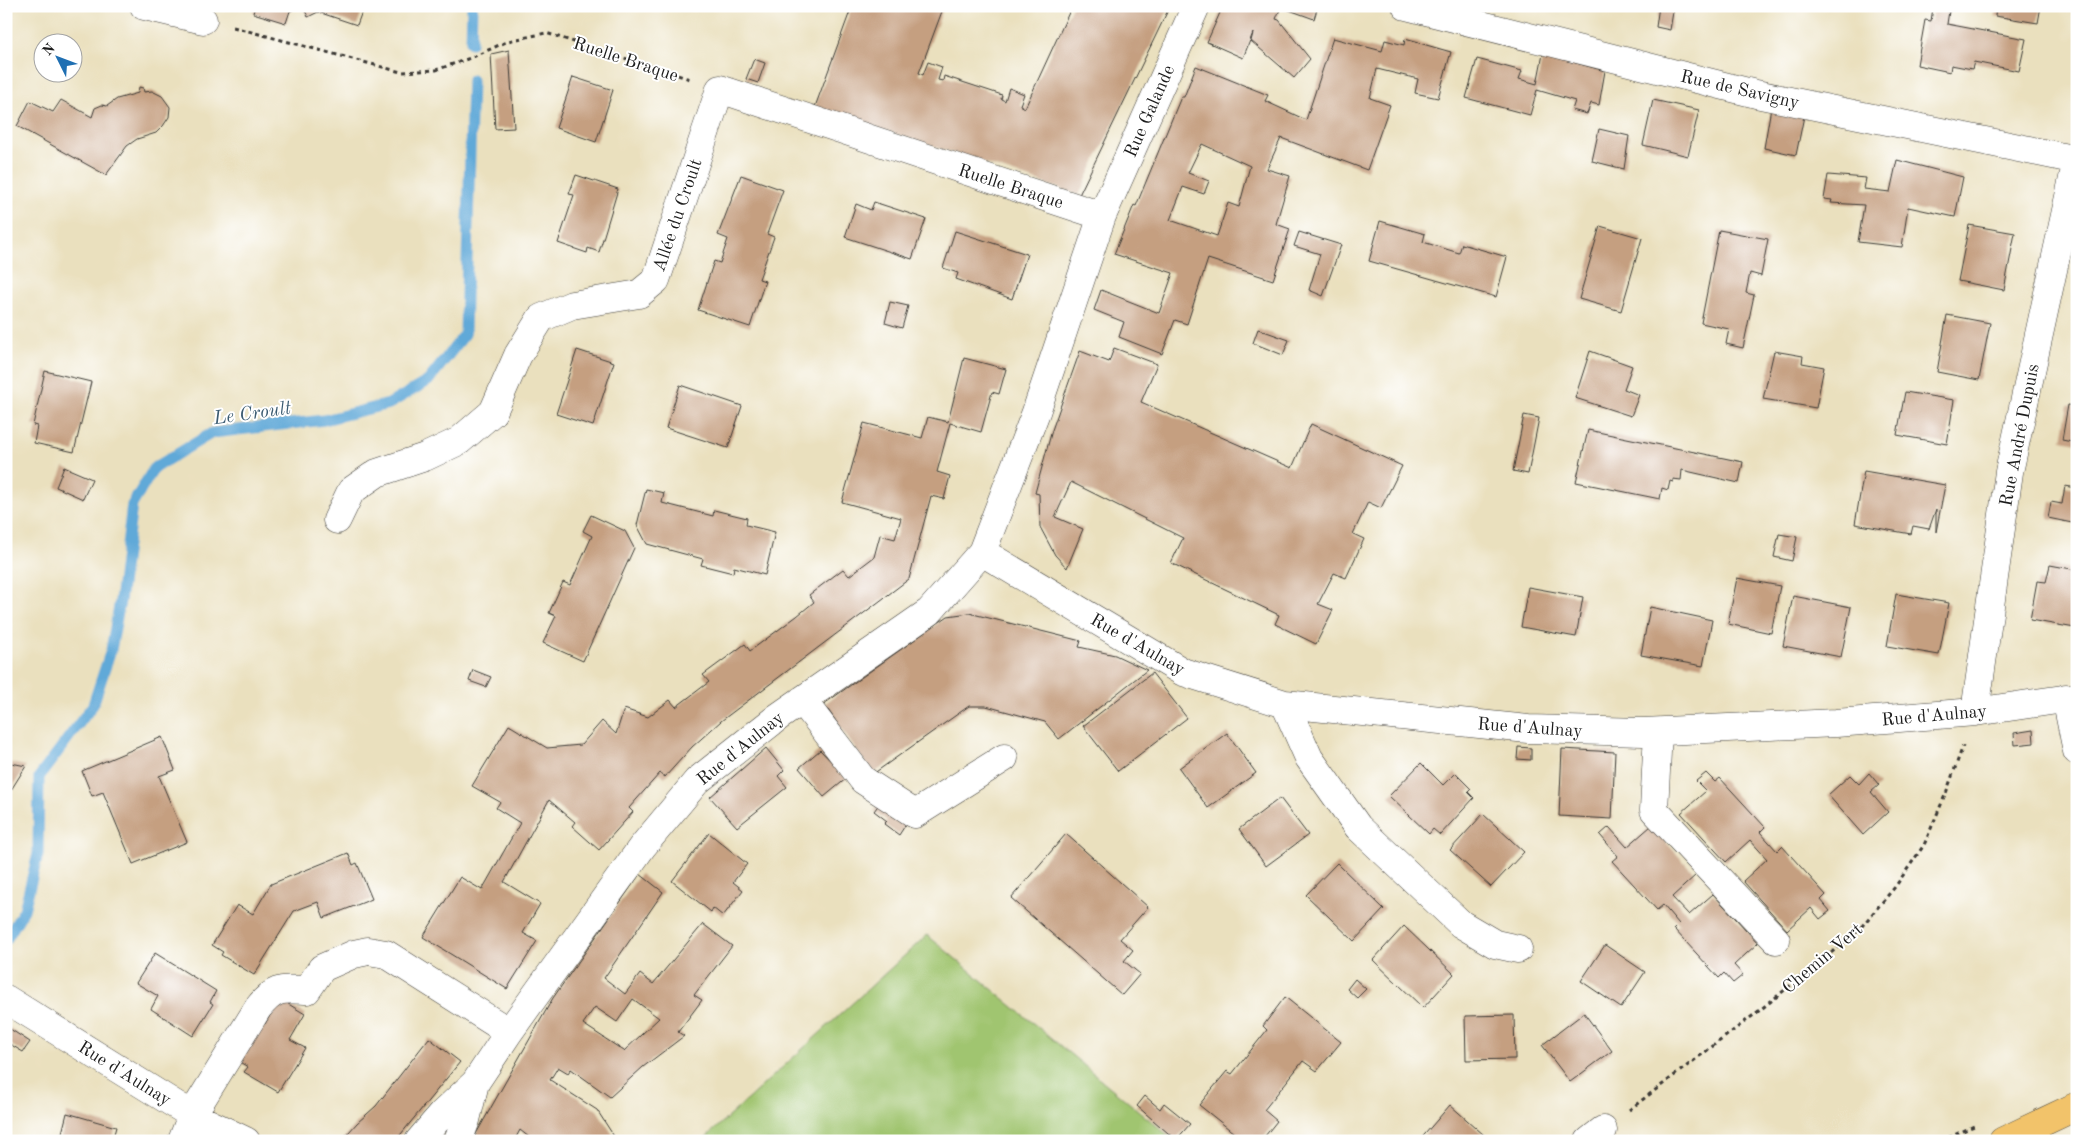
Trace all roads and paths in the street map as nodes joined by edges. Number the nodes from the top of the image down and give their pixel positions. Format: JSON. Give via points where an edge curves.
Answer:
{"nodes":[{"id":1,"x":144,"y":6,"type":"edge"},
{"id":2,"x":1196,"y":6,"type":"edge"},
{"id":3,"x":1406,"y":6,"type":"edge"},
{"id":4,"x":203,"y":20,"type":"joint"},
{"id":5,"x":720,"y":89,"type":"junction"},
{"id":6,"x":2077,"y":160,"type":"edge"},
{"id":7,"x":1102,"y":216,"type":"junction"},
{"id":8,"x":337,"y":520,"type":"dead end"},
{"id":9,"x":982,"y":552,"type":"junction"},
{"id":10,"x":2071,"y":698,"type":"edge"},
{"id":11,"x":802,"y":700,"type":"junction"},
{"id":12,"x":1285,"y":704,"type":"junction"},
{"id":13,"x":1976,"y":712,"type":"junction"},
{"id":14,"x":1658,"y":732,"type":"junction"},
{"id":15,"x":2077,"y":751,"type":"edge"},
{"id":16,"x":1004,"y":758,"type":"dead end"},
{"id":17,"x":1776,"y":940,"type":"dead end"},
{"id":18,"x":1518,"y":950,"type":"dead end"},
{"id":19,"x":6,"y":999,"type":"edge"},
{"id":20,"x":508,"y":1032,"type":"junction"},
{"id":21,"x":475,"y":1083,"type":"junction"},
{"id":22,"x":2077,"y":1106,"type":"edge"},
{"id":23,"x":192,"y":1115,"type":"junction"},
{"id":24,"x":1596,"y":1135,"type":"edge"},
{"id":25,"x":182,"y":1141,"type":"edge"},
{"id":26,"x":246,"y":1141,"type":"edge"},
{"id":27,"x":419,"y":1141,"type":"edge"},
{"id":28,"x":458,"y":1141,"type":"edge"},
{"id":29,"x":2003,"y":1141,"type":"edge"}],
"edges":[{"from":1,"to":4,"type":"street"},
{"from":2,"to":7,"type":"street","name":"Rue Galande"},
{"from":3,"to":6,"type":"street","name":"Rue de Savigny","via":[[1756,94]]},
{"from":4,"to":5,"type":"path","name":"Ruelle Braque","via":[[401,72],[436,70],[508,41],[546,33]]},
{"from":5,"to":7,"type":"street","name":"Ruelle Braque"},
{"from":5,"to":8,"type":"street","name":"Allée du Croult","via":[[656,280],[638,294],[572,305],[541,318],[518,355],[493,412],[459,442],[377,473],[351,491]]},
{"from":6,"to":13,"type":"street","name":"Rue André Dupuis","via":[[2009,472]]},
{"from":7,"to":9,"type":"street","name":"Rue Galande","via":[[1036,412]]},
{"from":9,"to":11,"type":"street","name":"Rue d'Aulnay","via":[[929,612]]},
{"from":9,"to":12,"type":"street","name":"Rue d'Aulnay","via":[[1183,672]]},
{"from":10,"to":13,"type":"street","name":"Rue d'Aulnay"},
{"from":10,"to":15,"type":"street"},
{"from":11,"to":16,"type":"street","via":[[864,780],[915,814]]},
{"from":11,"to":20,"type":"street","name":"Rue d'Aulnay","via":[[697,781],[642,847]]},
{"from":12,"to":14,"type":"street","name":"Rue d'Aulnay","via":[[1528,729]]},
{"from":12,"to":18,"type":"street","via":[[1309,758],[1358,827],[1461,924],[1495,944]]},
{"from":13,"to":14,"type":"street","name":"Rue d'Aulnay"},
{"from":13,"to":24,"type":"path","name":"Chemin Vert","via":[[1924,844],[1895,887],[1857,932]]},
{"from":14,"to":17,"type":"street","via":[[1654,810]]},
{"from":19,"to":23,"type":"street","name":"Rue d'Aulnay"},
{"from":20,"to":21,"type":"street","name":"Rue d'Aulnay"},
{"from":20,"to":23,"type":"street","via":[[386,954],[368,951],[354,954],[322,968],[306,990],[279,989],[268,996]]},
{"from":21,"to":27,"type":"street","name":"Rue d'Aulnay"},
{"from":21,"to":28,"type":"street","name":"Rue d'Aulnay"},
{"from":22,"to":29,"type":"main road"},
{"from":23,"to":25,"type":"street"},
{"from":23,"to":26,"type":"street","name":"Rue d'Aulnay"}]}
